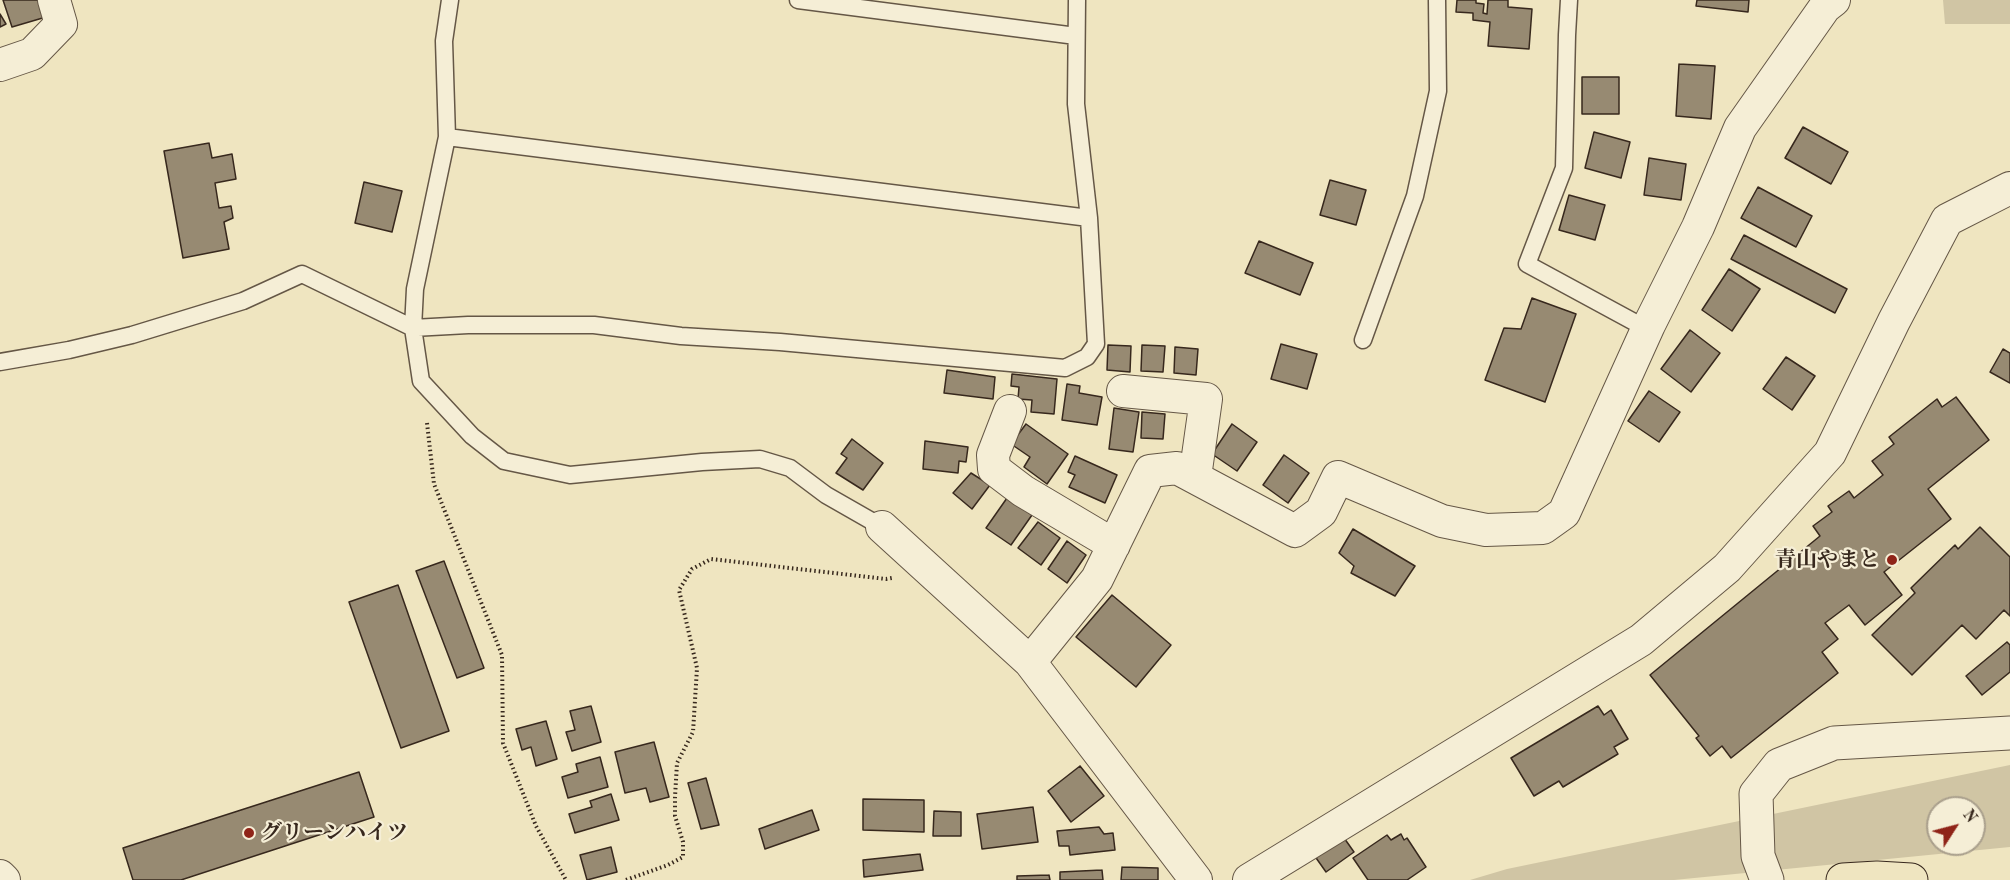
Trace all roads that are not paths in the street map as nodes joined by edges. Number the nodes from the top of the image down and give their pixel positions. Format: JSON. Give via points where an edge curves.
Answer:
{"nodes":[{"id":1,"x":54,"y":0,"type":"edge"},
{"id":2,"x":450,"y":0,"type":"edge"},
{"id":3,"x":798,"y":0,"type":"edge"},
{"id":4,"x":1077,"y":0,"type":"edge"},
{"id":5,"x":1437,"y":0,"type":"edge"},
{"id":6,"x":1569,"y":0,"type":"edge"},
{"id":7,"x":1834,"y":0,"type":"edge"},
{"id":8,"x":1077,"y":36,"type":"junction"},
{"id":9,"x":0,"y":65,"type":"edge"},
{"id":10,"x":447,"y":137,"type":"junction"},
{"id":11,"x":2010,"y":188,"type":"edge"},
{"id":12,"x":1089,"y":218,"type":"junction"},
{"id":13,"x":413,"y":328,"type":"junction"},
{"id":14,"x":1647,"y":329,"type":"junction"},
{"id":15,"x":1362,"y":340,"type":"dead end"},
{"id":16,"x":0,"y":362,"type":"edge"},
{"id":17,"x":1123,"y":391,"type":"dead end"},
{"id":18,"x":1010,"y":411,"type":"dead end"},
{"id":19,"x":1194,"y":477,"type":"junction"},
{"id":20,"x":882,"y":527,"type":"joint"},
{"id":21,"x":1114,"y":545,"type":"junction"},
{"id":22,"x":1030,"y":662,"type":"junction"},
{"id":23,"x":2010,"y":733,"type":"edge"},
{"id":24,"x":0,"y":876,"type":"edge"},
{"id":25,"x":4,"y":880,"type":"edge"},
{"id":26,"x":1196,"y":880,"type":"edge"},
{"id":27,"x":1249,"y":880,"type":"edge"},
{"id":28,"x":1767,"y":880,"type":"edge"},
{"id":29,"x":1843,"y":880,"type":"edge"},
{"id":30,"x":1911,"y":880,"type":"edge"}],
"edges":[{"from":1,"to":9,"type":"street","via":[[61,24],[32,54]]},
{"from":2,"to":10,"type":"lane","via":[[444,41]]},
{"from":3,"to":8,"type":"lane"},
{"from":4,"to":8,"type":"lane"},
{"from":5,"to":15,"type":"lane","via":[[1438,91],[1415,196]]},
{"from":6,"to":14,"type":"lane","via":[[1564,168],[1527,264]]},
{"from":7,"to":14,"type":"street","via":[[1740,128],[1698,227]]},
{"from":8,"to":12,"type":"lane","via":[[1076,104]]},
{"from":10,"to":12,"type":"lane"},
{"from":10,"to":13,"type":"lane","via":[[416,289]]},
{"from":11,"to":27,"type":"street","via":[[1947,220],[1830,453],[1727,568],[1641,640]]},
{"from":12,"to":13,"type":"lane","via":[[1096,344],[1087,357],[1065,368],[681,336],[594,325]]},
{"from":13,"to":16,"type":"lane","via":[[302,274],[243,301],[132,335]]},
{"from":13,"to":20,"type":"lane","via":[[420,381],[472,436],[504,461],[570,475],[760,459],[790,468],[826,495]]},
{"from":14,"to":19,"type":"street","via":[[1564,513],[1543,528],[1486,530],[1442,521],[1338,477],[1321,512],[1295,531]]},
{"from":17,"to":19,"type":"street","via":[[1206,399]]},
{"from":18,"to":21,"type":"street","via":[[993,455],[994,469],[1023,491]]},
{"from":19,"to":21,"type":"street","via":[[1177,468],[1150,471]]},
{"from":20,"to":22,"type":"street"},
{"from":21,"to":22,"type":"street","via":[[1097,579]]},
{"from":22,"to":26,"type":"street"},
{"from":23,"to":28,"type":"street","via":[[1834,742],[1779,765],[1756,794],[1758,856]]},
{"from":24,"to":25,"type":"street"},
{"from":29,"to":30,"type":"main road"}]}
